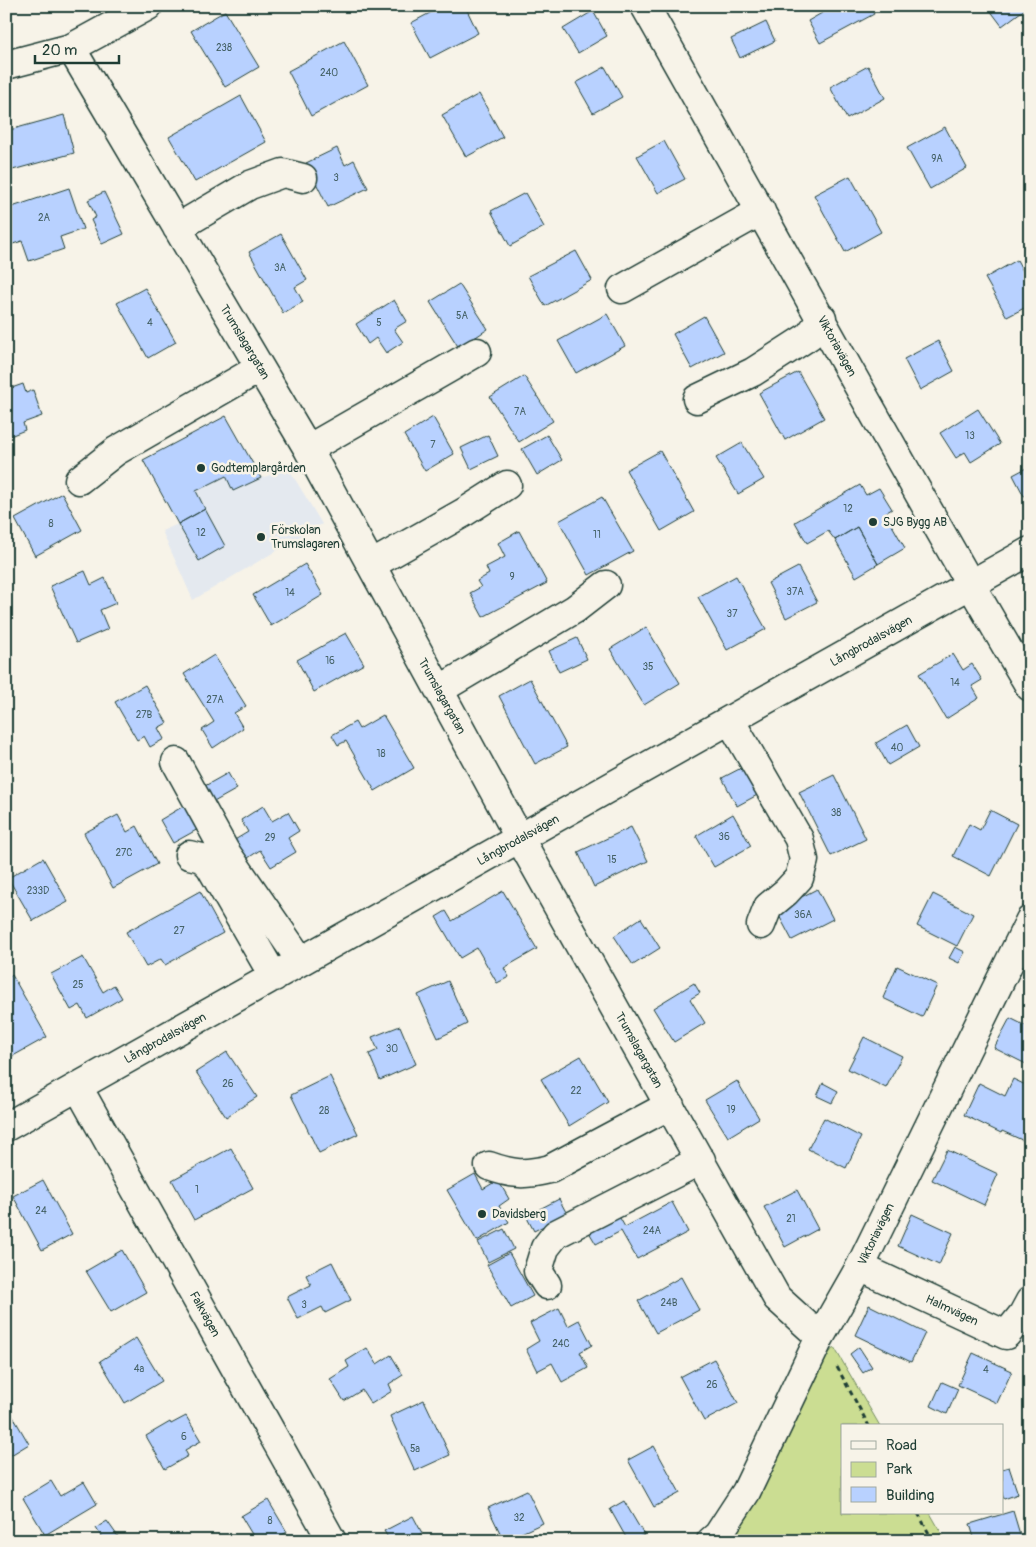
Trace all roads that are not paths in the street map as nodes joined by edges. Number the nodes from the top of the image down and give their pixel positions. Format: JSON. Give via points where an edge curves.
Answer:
{"nodes":[{"id":1,"x":148,"y":6,"type":"edge"},
{"id":2,"x":645,"y":6,"type":"edge"},
{"id":3,"x":70,"y":48,"type":"junction"},
{"id":4,"x":6,"y":64,"type":"edge"},
{"id":5,"x":304,"y":178,"type":"dead end"},
{"id":6,"x":761,"y":211,"type":"junction"},
{"id":7,"x":177,"y":228,"type":"junction"},
{"id":8,"x":622,"y":289,"type":"dead end"},
{"id":9,"x":822,"y":318,"type":"junction"},
{"id":10,"x":477,"y":352,"type":"dead end"},
{"id":11,"x":260,"y":368,"type":"junction"},
{"id":12,"x":697,"y":399,"type":"dead end"},
{"id":13,"x":308,"y":449,"type":"junction"},
{"id":14,"x":79,"y":480,"type":"dead end"},
{"id":15,"x":507,"y":486,"type":"dead end"},
{"id":16,"x":1030,"y":551,"type":"edge"},
{"id":17,"x":371,"y":565,"type":"junction"},
{"id":18,"x":606,"y":585,"type":"dead end"},
{"id":19,"x":970,"y":585,"type":"junction"},
{"id":20,"x":1030,"y":687,"type":"edge"},
{"id":21,"x":439,"y":690,"type":"junction"},
{"id":22,"x":730,"y":720,"type":"junction"},
{"id":23,"x":176,"y":762,"type":"dead end"},
{"id":24,"x":520,"y":839,"type":"junction"},
{"id":25,"x":189,"y":855,"type":"dead end"},
{"id":26,"x":1030,"y":920,"type":"edge"},
{"id":27,"x":761,"y":925,"type":"dead end"},
{"id":28,"x":301,"y":962,"type":"junction"},
{"id":29,"x":274,"y":977,"type":"junction"},
{"id":30,"x":78,"y":1087,"type":"junction"},
{"id":31,"x":670,"y":1105,"type":"junction"},
{"id":32,"x":6,"y":1127,"type":"edge"},
{"id":33,"x":701,"y":1160,"type":"junction"},
{"id":34,"x":489,"y":1166,"type":"dead end"},
{"id":35,"x":860,"y":1267,"type":"junction"},
{"id":36,"x":547,"y":1285,"type":"dead end"},
{"id":37,"x":1030,"y":1301,"type":"edge"},
{"id":38,"x":820,"y":1337,"type":"junction"},
{"id":39,"x":332,"y":1541,"type":"edge"},
{"id":40,"x":712,"y":1541,"type":"edge"}],
"edges":[{"from":1,"to":3,"type":"street"},
{"from":2,"to":6,"type":"street","name":"Viktoriavägen"},
{"from":3,"to":4,"type":"street"},
{"from":3,"to":7,"type":"street","name":"Trumslagargatan"},
{"from":5,"to":7,"type":"street","via":[[283,172],[250,185]]},
{"from":6,"to":8,"type":"street"},
{"from":6,"to":9,"type":"street","name":"Viktoriavägen"},
{"from":7,"to":11,"type":"street","name":"Trumslagargatan"},
{"from":9,"to":12,"type":"street","via":[[809,336],[753,372]]},
{"from":9,"to":19,"type":"street","name":"Viktoriavägen"},
{"from":10,"to":13,"type":"street"},
{"from":11,"to":13,"type":"street","name":"Trumslagargatan"},
{"from":11,"to":14,"type":"street","via":[[116,450]]},
{"from":13,"to":17,"type":"street","name":"Trumslagargatan"},
{"from":15,"to":17,"type":"street"},
{"from":16,"to":19,"type":"street","name":"Långbrodalsvägen"},
{"from":17,"to":21,"type":"street","name":"Trumslagargatan"},
{"from":18,"to":21,"type":"street","via":[[574,609]]},
{"from":19,"to":20,"type":"street","name":"Viktoriavägen"},
{"from":19,"to":22,"type":"street","name":"Långbrodalsvägen"},
{"from":21,"to":24,"type":"street","name":"Trumslagargatan"},
{"from":22,"to":24,"type":"street","name":"Långbrodalsvägen"},
{"from":22,"to":27,"type":"street","via":[[799,839],[804,860],[799,878],[768,907]]},
{"from":23,"to":28,"type":"street","via":[[226,851]]},
{"from":24,"to":28,"type":"street","name":"Långbrodalsvägen"},
{"from":24,"to":31,"type":"street","name":"Trumslagargatan"},
{"from":25,"to":29,"type":"street","via":[[202,858],[210,866]]},
{"from":26,"to":35,"type":"street","name":"Viktoriavägen"},
{"from":28,"to":29,"type":"street","name":"Långbrodalsvägen"},
{"from":29,"to":30,"type":"street","name":"Långbrodalsvägen"},
{"from":30,"to":32,"type":"street","name":"Långbrodalsvägen"},
{"from":30,"to":39,"type":"street","name":"Falkvägen"},
{"from":31,"to":33,"type":"street","name":"Trumslagargatan"},
{"from":31,"to":34,"type":"street","via":[[550,1169],[510,1173]]},
{"from":33,"to":36,"type":"street","via":[[556,1234],[545,1248],[538,1272]]},
{"from":33,"to":38,"type":"street","name":"Trumslagargatan","via":[[777,1298]]},
{"from":35,"to":37,"type":"street","name":"Halmvägen","via":[[1006,1335]]},
{"from":35,"to":38,"type":"street","name":"Viktoriavägen"},
{"from":38,"to":40,"type":"street","name":"Viktoriavägen","via":[[746,1492]]}]}
